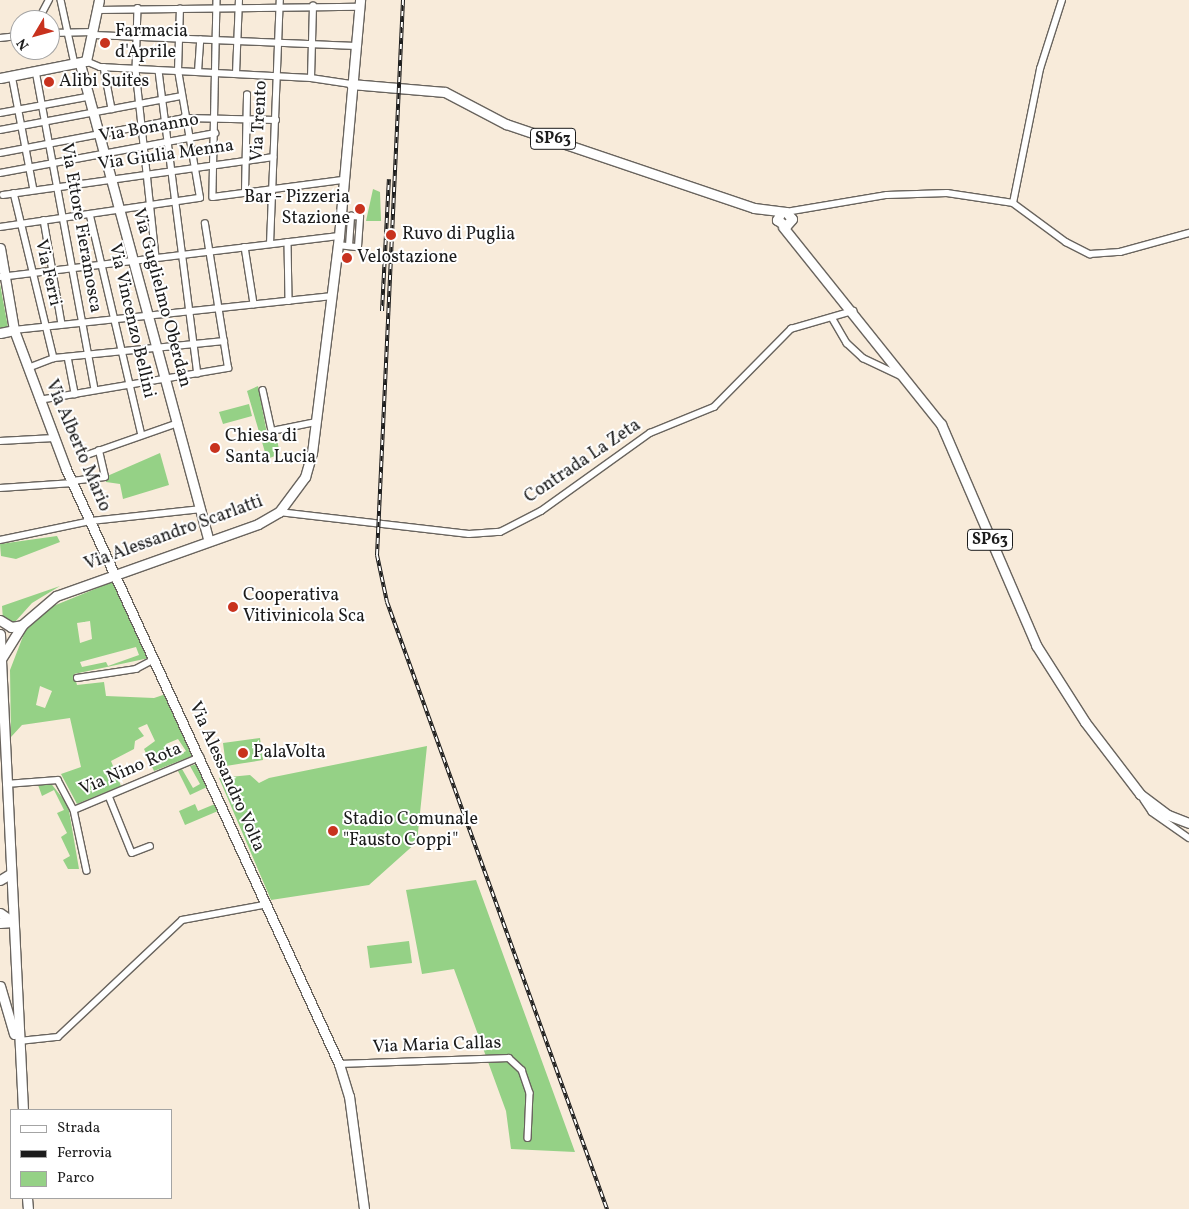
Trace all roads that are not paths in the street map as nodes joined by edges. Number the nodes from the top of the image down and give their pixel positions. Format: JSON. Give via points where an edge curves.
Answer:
{"nodes":[{"id":1,"x":61,"y":0,"type":"edge"},
{"id":2,"x":99,"y":0,"type":"edge"},
{"id":3,"x":217,"y":0,"type":"edge"},
{"id":4,"x":239,"y":0,"type":"edge"},
{"id":5,"x":1062,"y":0,"type":"edge"},
{"id":6,"x":279,"y":3,"type":"edge"},
{"id":7,"x":359,"y":4,"type":"edge"},
{"id":8,"x":313,"y":6,"type":"junction"},
{"id":9,"x":138,"y":8,"type":"junction"},
{"id":10,"x":217,"y":8,"type":"junction"},
{"id":11,"x":239,"y":8,"type":"junction"},
{"id":12,"x":180,"y":9,"type":"junction"},
{"id":13,"x":98,"y":10,"type":"junction"},
{"id":14,"x":68,"y":31,"type":"junction"},
{"id":15,"x":60,"y":32,"type":"edge"},
{"id":16,"x":94,"y":34,"type":"junction"},
{"id":17,"x":137,"y":37,"type":"junction"},
{"id":18,"x":179,"y":39,"type":"junction"},
{"id":19,"x":200,"y":40,"type":"junction"},
{"id":20,"x":217,"y":40,"type":"junction"},
{"id":21,"x":238,"y":42,"type":"junction"},
{"id":22,"x":278,"y":43,"type":"junction"},
{"id":23,"x":312,"y":44,"type":"junction"},
{"id":24,"x":356,"y":46,"type":"junction"},
{"id":25,"x":78,"y":62,"type":"junction"},
{"id":26,"x":104,"y":67,"type":"junction"},
{"id":27,"x":36,"y":70,"type":"junction"},
{"id":28,"x":136,"y":70,"type":"junction"},
{"id":29,"x":159,"y":70,"type":"junction"},
{"id":30,"x":178,"y":71,"type":"junction"},
{"id":31,"x":198,"y":72,"type":"junction"},
{"id":32,"x":217,"y":73,"type":"junction"},
{"id":33,"x":236,"y":74,"type":"junction"},
{"id":34,"x":12,"y":75,"type":"junction"},
{"id":35,"x":278,"y":76,"type":"junction"},
{"id":36,"x":0,"y":78,"type":"edge"},
{"id":37,"x":311,"y":78,"type":"junction"},
{"id":38,"x":351,"y":84,"type":"junction"},
{"id":39,"x":247,"y":95,"type":"dead end"},
{"id":40,"x":182,"y":96,"type":"junction"},
{"id":41,"x":87,"y":97,"type":"junction"},
{"id":42,"x":162,"y":100,"type":"junction"},
{"id":43,"x":140,"y":104,"type":"junction"},
{"id":44,"x":42,"y":105,"type":"junction"},
{"id":45,"x":112,"y":109,"type":"junction"},
{"id":46,"x":18,"y":110,"type":"junction"},
{"id":47,"x":0,"y":113,"type":"edge"},
{"id":48,"x":91,"y":113,"type":"junction"},
{"id":49,"x":186,"y":118,"type":"junction"},
{"id":50,"x":215,"y":120,"type":"junction"},
{"id":51,"x":247,"y":120,"type":"junction"},
{"id":52,"x":276,"y":120,"type":"junction"},
{"id":53,"x":46,"y":121,"type":"junction"},
{"id":54,"x":165,"y":122,"type":"junction"},
{"id":55,"x":21,"y":126,"type":"junction"},
{"id":56,"x":142,"y":126,"type":"junction"},
{"id":57,"x":0,"y":130,"type":"edge"},
{"id":58,"x":215,"y":132,"type":"junction"},
{"id":59,"x":97,"y":134,"type":"junction"},
{"id":60,"x":190,"y":137,"type":"junction"},
{"id":61,"x":167,"y":141,"type":"junction"},
{"id":62,"x":50,"y":142,"type":"junction"},
{"id":63,"x":144,"y":145,"type":"junction"},
{"id":64,"x":26,"y":148,"type":"junction"},
{"id":65,"x":0,"y":153,"type":"edge"},
{"id":66,"x":103,"y":153,"type":"junction"},
{"id":67,"x":274,"y":157,"type":"junction"},
{"id":68,"x":246,"y":160,"type":"junction"},
{"id":69,"x":215,"y":162,"type":"junction"},
{"id":70,"x":53,"y":163,"type":"junction"},
{"id":71,"x":194,"y":165,"type":"junction"},
{"id":72,"x":29,"y":167,"type":"junction"},
{"id":73,"x":170,"y":170,"type":"junction"},
{"id":74,"x":0,"y":172,"type":"edge"},
{"id":75,"x":147,"y":172,"type":"junction"},
{"id":76,"x":111,"y":179,"type":"junction"},
{"id":77,"x":342,"y":180,"type":"junction"},
{"id":78,"x":58,"y":186,"type":"junction"},
{"id":79,"x":272,"y":188,"type":"junction"},
{"id":80,"x":34,"y":190,"type":"junction"},
{"id":81,"x":245,"y":192,"type":"junction"},
{"id":82,"x":14,"y":193,"type":"junction"},
{"id":83,"x":3,"y":195,"type":"dead end"},
{"id":84,"x":174,"y":201,"type":"junction"},
{"id":85,"x":1013,"y":203,"type":"junction"},
{"id":86,"x":150,"y":204,"type":"junction"},
{"id":87,"x":120,"y":210,"type":"junction"},
{"id":88,"x":90,"y":214,"type":"junction"},
{"id":89,"x":340,"y":216,"type":"junction"},
{"id":90,"x":62,"y":217,"type":"junction"},
{"id":91,"x":785,"y":219,"type":"junction"},
{"id":92,"x":44,"y":220,"type":"junction"},
{"id":93,"x":21,"y":222,"type":"junction"},
{"id":94,"x":204,"y":224,"type":"dead end"},
{"id":95,"x":0,"y":226,"type":"edge"},
{"id":96,"x":1189,"y":233,"type":"edge"},
{"id":97,"x":338,"y":240,"type":"junction"},
{"id":98,"x":288,"y":242,"type":"junction"},
{"id":99,"x":270,"y":244,"type":"junction"},
{"id":100,"x":245,"y":247,"type":"junction"},
{"id":101,"x":0,"y":248,"type":"edge"},
{"id":102,"x":209,"y":252,"type":"junction"},
{"id":103,"x":182,"y":255,"type":"junction"},
{"id":104,"x":156,"y":258,"type":"junction"},
{"id":105,"x":134,"y":260,"type":"junction"},
{"id":106,"x":103,"y":264,"type":"junction"},
{"id":107,"x":72,"y":267,"type":"junction"},
{"id":108,"x":52,"y":270,"type":"junction"},
{"id":109,"x":32,"y":273,"type":"junction"},
{"id":110,"x":2,"y":277,"type":"edge"},
{"id":111,"x":332,"y":296,"type":"junction"},
{"id":112,"x":289,"y":301,"type":"junction"},
{"id":113,"x":254,"y":304,"type":"junction"},
{"id":114,"x":219,"y":308,"type":"junction"},
{"id":115,"x":187,"y":311,"type":"junction"},
{"id":116,"x":853,"y":311,"type":"junction"},
{"id":117,"x":149,"y":315,"type":"junction"},
{"id":118,"x":115,"y":318,"type":"junction"},
{"id":119,"x":833,"y":319,"type":"junction"},
{"id":120,"x":82,"y":322,"type":"junction"},
{"id":121,"x":62,"y":324,"type":"junction"},
{"id":122,"x":44,"y":326,"type":"junction"},
{"id":123,"x":14,"y":330,"type":"junction"},
{"id":124,"x":0,"y":333,"type":"edge"},
{"id":125,"x":224,"y":341,"type":"junction"},
{"id":126,"x":193,"y":344,"type":"junction"},
{"id":127,"x":158,"y":348,"type":"junction"},
{"id":128,"x":122,"y":352,"type":"junction"},
{"id":129,"x":88,"y":355,"type":"junction"},
{"id":130,"x":68,"y":357,"type":"junction"},
{"id":131,"x":54,"y":358,"type":"junction"},
{"id":132,"x":28,"y":368,"type":"junction"},
{"id":133,"x":198,"y":374,"type":"junction"},
{"id":134,"x":904,"y":377,"type":"junction"},
{"id":135,"x":166,"y":380,"type":"junction"},
{"id":136,"x":130,"y":384,"type":"junction"},
{"id":137,"x":95,"y":390,"type":"junction"},
{"id":138,"x":263,"y":390,"type":"dead end"},
{"id":139,"x":75,"y":394,"type":"junction"},
{"id":140,"x":39,"y":400,"type":"junction"},
{"id":141,"x":316,"y":422,"type":"junction"},
{"id":142,"x":178,"y":423,"type":"junction"},
{"id":143,"x":142,"y":435,"type":"junction"},
{"id":144,"x":54,"y":438,"type":"junction"},
{"id":145,"x":0,"y":441,"type":"edge"},
{"id":146,"x":99,"y":451,"type":"junction"},
{"id":147,"x":84,"y":456,"type":"dead end"},
{"id":148,"x":73,"y":482,"type":"junction"},
{"id":149,"x":0,"y":488,"type":"edge"},
{"id":150,"x":201,"y":509,"type":"junction"},
{"id":151,"x":279,"y":512,"type":"junction"},
{"id":152,"x":91,"y":522,"type":"junction"},
{"id":153,"x":0,"y":540,"type":"edge"},
{"id":154,"x":209,"y":541,"type":"junction"},
{"id":155,"x":114,"y":573,"type":"junction"},
{"id":156,"x":0,"y":620,"type":"edge"},
{"id":157,"x":22,"y":625,"type":"junction"},
{"id":158,"x":0,"y":634,"type":"edge"},
{"id":159,"x":2,"y":659,"type":"junction"},
{"id":160,"x":155,"y":659,"type":"junction"},
{"id":161,"x":77,"y":678,"type":"dead end"},
{"id":162,"x":0,"y":715,"type":"edge"},
{"id":163,"x":200,"y":757,"type":"junction"},
{"id":164,"x":5,"y":784,"type":"junction"},
{"id":165,"x":1140,"y":794,"type":"junction"},
{"id":166,"x":109,"y":796,"type":"junction"},
{"id":167,"x":74,"y":810,"type":"junction"},
{"id":168,"x":1189,"y":825,"type":"edge"},
{"id":169,"x":1184,"y":833,"type":"junction"},
{"id":170,"x":1189,"y":838,"type":"edge"},
{"id":171,"x":150,"y":846,"type":"dead end"},
{"id":172,"x":87,"y":871,"type":"dead end"},
{"id":173,"x":10,"y":874,"type":"junction"},
{"id":174,"x":0,"y":880,"type":"edge"},
{"id":175,"x":264,"y":905,"type":"junction"},
{"id":176,"x":0,"y":914,"type":"edge"},
{"id":177,"x":13,"y":922,"type":"junction"},
{"id":178,"x":0,"y":923,"type":"edge"},
{"id":179,"x":0,"y":986,"type":"edge"},
{"id":180,"x":19,"y":1042,"type":"junction"},
{"id":181,"x":20,"y":1056,"type":"junction"},
{"id":182,"x":339,"y":1064,"type":"junction"},
{"id":183,"x":23,"y":1109,"type":"edge"},
{"id":184,"x":528,"y":1138,"type":"dead end"},
{"id":185,"x":364,"y":1209,"type":"edge"}],
"edges":[{"from":1,"to":14,"type":"street"},
{"from":2,"to":13,"type":"main road"},
{"from":3,"to":10,"type":"street"},
{"from":4,"to":11,"type":"street"},
{"from":5,"to":85,"type":"street","via":[[1040,69]]},
{"from":6,"to":8,"type":"street"},
{"from":6,"to":11,"type":"street"},
{"from":6,"to":22,"type":"street","name":"Via Trento"},
{"from":7,"to":8,"type":"street"},
{"from":7,"to":24,"type":"main road","name":"Via Alessandro Scarlatti"},
{"from":8,"to":23,"type":"street"},
{"from":9,"to":12,"type":"street"},
{"from":9,"to":13,"type":"street"},
{"from":9,"to":17,"type":"street"},
{"from":10,"to":11,"type":"street"},
{"from":10,"to":12,"type":"street"},
{"from":10,"to":20,"type":"street"},
{"from":11,"to":21,"type":"street"},
{"from":12,"to":18,"type":"street"},
{"from":13,"to":16,"type":"main road"},
{"from":14,"to":15,"type":"street"},
{"from":14,"to":16,"type":"street"},
{"from":14,"to":25,"type":"street"},
{"from":16,"to":17,"type":"street"},
{"from":16,"to":25,"type":"main road"},
{"from":17,"to":18,"type":"street"},
{"from":17,"to":28,"type":"street"},
{"from":18,"to":19,"type":"street"},
{"from":18,"to":30,"type":"street"},
{"from":19,"to":20,"type":"street"},
{"from":19,"to":31,"type":"street"},
{"from":20,"to":21,"type":"street"},
{"from":20,"to":32,"type":"street"},
{"from":21,"to":22,"type":"street"},
{"from":21,"to":33,"type":"street"},
{"from":22,"to":23,"type":"street"},
{"from":22,"to":35,"type":"street","name":"Via Trento"},
{"from":23,"to":24,"type":"street"},
{"from":23,"to":37,"type":"street"},
{"from":24,"to":38,"type":"main road","name":"Via Alessandro Scarlatti"},
{"from":25,"to":26,"type":"street"},
{"from":25,"to":27,"type":"main road"},
{"from":25,"to":41,"type":"main road","name":"Via Guglielmo Oberdan"},
{"from":26,"to":28,"type":"street"},
{"from":26,"to":45,"type":"street"},
{"from":27,"to":34,"type":"main road"},
{"from":27,"to":44,"type":"street","name":"Via Ettore Fieramosca"},
{"from":28,"to":29,"type":"street"},
{"from":28,"to":43,"type":"street"},
{"from":29,"to":30,"type":"street"},
{"from":29,"to":42,"type":"street"},
{"from":30,"to":31,"type":"street"},
{"from":30,"to":40,"type":"street"},
{"from":31,"to":32,"type":"street"},
{"from":32,"to":33,"type":"street"},
{"from":32,"to":50,"type":"street"},
{"from":33,"to":35,"type":"street"},
{"from":34,"to":36,"type":"main road"},
{"from":34,"to":46,"type":"street"},
{"from":35,"to":37,"type":"street"},
{"from":35,"to":52,"type":"street","name":"Via Trento"},
{"from":37,"to":38,"type":"street"},
{"from":38,"to":77,"type":"main road","name":"Via Alessandro Scarlatti"},
{"from":38,"to":91,"type":"main road","number":"SP63","via":[[445,92],[506,124]]},
{"from":39,"to":51,"type":"street"},
{"from":40,"to":42,"type":"street"},
{"from":40,"to":49,"type":"street"},
{"from":41,"to":44,"type":"street"},
{"from":41,"to":48,"type":"main road","name":"Via Guglielmo Oberdan"},
{"from":42,"to":43,"type":"street"},
{"from":42,"to":54,"type":"street"},
{"from":43,"to":45,"type":"street"},
{"from":43,"to":56,"type":"street"},
{"from":44,"to":46,"type":"street"},
{"from":44,"to":53,"type":"street","name":"Via Ettore Fieramosca"},
{"from":45,"to":48,"type":"street"},
{"from":46,"to":47,"type":"street"},
{"from":46,"to":55,"type":"street"},
{"from":48,"to":53,"type":"street"},
{"from":48,"to":59,"type":"main road","name":"Via Guglielmo Oberdan"},
{"from":49,"to":50,"type":"street"},
{"from":49,"to":54,"type":"street"},
{"from":49,"to":60,"type":"street"},
{"from":50,"to":51,"type":"street"},
{"from":50,"to":58,"type":"street"},
{"from":51,"to":52,"type":"street"},
{"from":51,"to":68,"type":"street"},
{"from":52,"to":67,"type":"street","name":"Via Trento"},
{"from":53,"to":55,"type":"street"},
{"from":53,"to":62,"type":"street","name":"Via Ettore Fieramosca"},
{"from":54,"to":56,"type":"street"},
{"from":54,"to":61,"type":"street"},
{"from":55,"to":57,"type":"street"},
{"from":55,"to":64,"type":"street"},
{"from":56,"to":59,"type":"street"},
{"from":56,"to":63,"type":"street"},
{"from":58,"to":60,"type":"street","name":"Via Bonanno"},
{"from":58,"to":69,"type":"street"},
{"from":59,"to":62,"type":"street"},
{"from":59,"to":66,"type":"main road","name":"Via Guglielmo Oberdan"},
{"from":60,"to":61,"type":"street","name":"Via Bonanno"},
{"from":60,"to":71,"type":"street"},
{"from":61,"to":63,"type":"street","name":"Via Bonanno"},
{"from":61,"to":73,"type":"street"},
{"from":62,"to":64,"type":"street"},
{"from":62,"to":70,"type":"street","name":"Via Ettore Fieramosca"},
{"from":63,"to":66,"type":"street","name":"Via Bonanno"},
{"from":63,"to":75,"type":"street"},
{"from":64,"to":65,"type":"street"},
{"from":64,"to":72,"type":"street"},
{"from":66,"to":70,"type":"street","name":"Via Bonanno"},
{"from":66,"to":76,"type":"main road","name":"Via Guglielmo Oberdan"},
{"from":67,"to":68,"type":"street","name":"Via Giulia Menna"},
{"from":67,"to":79,"type":"street","name":"Via Trento"},
{"from":68,"to":69,"type":"street","name":"Via Giulia Menna"},
{"from":68,"to":81,"type":"street"},
{"from":69,"to":71,"type":"street","name":"Via Giulia Menna"},
{"from":69,"to":81,"type":"street","via":[[213,197]]},
{"from":70,"to":72,"type":"street","name":"Via Bonanno"},
{"from":70,"to":78,"type":"street","name":"Via Ettore Fieramosca"},
{"from":71,"to":73,"type":"street","name":"Via Giulia Menna"},
{"from":71,"to":84,"type":"street","via":[[200,198]]},
{"from":72,"to":74,"type":"street","name":"Via Bonanno"},
{"from":72,"to":80,"type":"street"},
{"from":73,"to":75,"type":"street","name":"Via Giulia Menna"},
{"from":73,"to":84,"type":"street"},
{"from":75,"to":76,"type":"street","name":"Via Giulia Menna"},
{"from":75,"to":86,"type":"street"},
{"from":76,"to":78,"type":"street","name":"Via Giulia Menna"},
{"from":76,"to":87,"type":"main road","name":"Via Guglielmo Oberdan"},
{"from":77,"to":79,"type":"street"},
{"from":77,"to":89,"type":"main road","name":"Via Alessandro Scarlatti"},
{"from":78,"to":80,"type":"street","name":"Via Giulia Menna"},
{"from":78,"to":90,"type":"street","name":"Via Ettore Fieramosca"},
{"from":79,"to":81,"type":"street"},
{"from":79,"to":99,"type":"street","name":"Via Trento"},
{"from":80,"to":82,"type":"street","name":"Via Giulia Menna"},
{"from":82,"to":83,"type":"street","name":"Via Giulia Menna"},
{"from":82,"to":93,"type":"street","name":"Via Ferri"},
{"from":84,"to":86,"type":"street"},
{"from":84,"to":103,"type":"street"},
{"from":85,"to":91,"type":"street","via":[[966,194],[894,195],[806,210]]},
{"from":85,"to":96,"type":"street","via":[[1066,242],[1090,254],[1120,252]]},
{"from":86,"to":87,"type":"street"},
{"from":86,"to":104,"type":"street"},
{"from":87,"to":88,"type":"street"},
{"from":87,"to":105,"type":"main road","name":"Via Guglielmo Oberdan"},
{"from":88,"to":90,"type":"street"},
{"from":88,"to":106,"type":"street","name":"Via Vincenzo Bellini"},
{"from":89,"to":97,"type":"main road","name":"Via Alessandro Scarlatti"},
{"from":89,"to":97,"type":"street","via":[[360,216],[358,247]]},
{"from":90,"to":92,"type":"street"},
{"from":90,"to":107,"type":"street","name":"Via Ettore Fieramosca"},
{"from":91,"to":116,"type":"main road","number":"SP63","via":[[801,245]]},
{"from":92,"to":93,"type":"street"},
{"from":92,"to":108,"type":"street"},
{"from":93,"to":95,"type":"street"},
{"from":93,"to":109,"type":"street","name":"Via Ferri"},
{"from":94,"to":102,"type":"street"},
{"from":97,"to":98,"type":"street"},
{"from":97,"to":111,"type":"main road","name":"Via Alessandro Scarlatti"},
{"from":98,"to":99,"type":"street"},
{"from":98,"to":112,"type":"street"},
{"from":99,"to":100,"type":"street"},
{"from":100,"to":102,"type":"street"},
{"from":100,"to":113,"type":"street"},
{"from":101,"to":110,"type":"main road","name":"Via Alberto Mario"},
{"from":102,"to":103,"type":"street"},
{"from":102,"to":114,"type":"street"},
{"from":103,"to":104,"type":"street"},
{"from":103,"to":115,"type":"street"},
{"from":104,"to":105,"type":"street"},
{"from":105,"to":106,"type":"street"},
{"from":105,"to":117,"type":"main road","name":"Via Guglielmo Oberdan"},
{"from":106,"to":107,"type":"street"},
{"from":106,"to":118,"type":"street","name":"Via Vincenzo Bellini"},
{"from":107,"to":108,"type":"street"},
{"from":107,"to":120,"type":"street","name":"Via Ettore Fieramosca"},
{"from":108,"to":109,"type":"street"},
{"from":108,"to":121,"type":"street"},
{"from":109,"to":110,"type":"street"},
{"from":109,"to":122,"type":"street","name":"Via Ferri"},
{"from":110,"to":123,"type":"main road","name":"Via Alberto Mario"},
{"from":111,"to":112,"type":"street"},
{"from":111,"to":141,"type":"main road","name":"Via Alessandro Scarlatti"},
{"from":112,"to":113,"type":"street"},
{"from":113,"to":114,"type":"street"},
{"from":114,"to":115,"type":"street"},
{"from":114,"to":125,"type":"street"},
{"from":115,"to":117,"type":"street"},
{"from":115,"to":126,"type":"street"},
{"from":116,"to":119,"type":"street","name":"Contrada La Zeta"},
{"from":116,"to":134,"type":"main road","number":"SP63"},
{"from":117,"to":118,"type":"street"},
{"from":117,"to":127,"type":"main road","name":"Via Guglielmo Oberdan"},
{"from":118,"to":120,"type":"street"},
{"from":118,"to":128,"type":"street","name":"Via Vincenzo Bellini"},
{"from":119,"to":134,"type":"street","via":[[862,358]]},
{"from":119,"to":151,"type":"street","name":"Contrada La Zeta","via":[[790,329],[714,407],[650,434],[541,511],[500,532],[469,534]]},
{"from":120,"to":121,"type":"street"},
{"from":120,"to":129,"type":"street","name":"Via Ettore Fieramosca"},
{"from":121,"to":122,"type":"street"},
{"from":122,"to":123,"type":"street"},
{"from":122,"to":131,"type":"street","name":"Via Ferri"},
{"from":123,"to":124,"type":"main road"},
{"from":123,"to":132,"type":"main road","name":"Via Alberto Mario"},
{"from":125,"to":126,"type":"street"},
{"from":125,"to":133,"type":"street","via":[[228,368]]},
{"from":126,"to":127,"type":"street"},
{"from":126,"to":133,"type":"street"},
{"from":127,"to":128,"type":"street"},
{"from":127,"to":135,"type":"main road","name":"Via Guglielmo Oberdan"},
{"from":128,"to":129,"type":"street"},
{"from":128,"to":136,"type":"street","name":"Via Vincenzo Bellini"},
{"from":129,"to":130,"type":"street"},
{"from":129,"to":137,"type":"street","name":"Via Ettore Fieramosca"},
{"from":130,"to":131,"type":"street"},
{"from":130,"to":139,"type":"street"},
{"from":131,"to":132,"type":"street"},
{"from":132,"to":140,"type":"main road","name":"Via Alberto Mario"},
{"from":133,"to":135,"type":"street"},
{"from":134,"to":165,"type":"main road","number":"SP63","via":[[952,442],[1036,645],[1113,763]]},
{"from":135,"to":136,"type":"street"},
{"from":135,"to":142,"type":"main road","name":"Via Guglielmo Oberdan"},
{"from":136,"to":137,"type":"street"},
{"from":136,"to":143,"type":"street","name":"Via Vincenzo Bellini"},
{"from":137,"to":139,"type":"street"},
{"from":138,"to":141,"type":"street","via":[[272,431]]},
{"from":139,"to":140,"type":"street"},
{"from":140,"to":144,"type":"main road","name":"Via Alberto Mario"},
{"from":141,"to":151,"type":"main road","name":"Via Alessandro Scarlatti","via":[[305,477]]},
{"from":142,"to":143,"type":"street"},
{"from":142,"to":150,"type":"main road","name":"Via Guglielmo Oberdan"},
{"from":143,"to":146,"type":"street"},
{"from":144,"to":145,"type":"street"},
{"from":144,"to":148,"type":"main road","name":"Via Alberto Mario"},
{"from":146,"to":147,"type":"street"},
{"from":146,"to":148,"type":"street","via":[[105,476]]},
{"from":148,"to":149,"type":"street"},
{"from":148,"to":152,"type":"main road","name":"Via Alberto Mario"},
{"from":150,"to":152,"type":"street"},
{"from":150,"to":154,"type":"main road","name":"Via Guglielmo Oberdan"},
{"from":151,"to":154,"type":"main road","name":"Via Alessandro Scarlatti"},
{"from":152,"to":153,"type":"street"},
{"from":152,"to":155,"type":"main road","name":"Via Alberto Mario"},
{"from":154,"to":155,"type":"main road","name":"Via Alessandro Scarlatti"},
{"from":155,"to":157,"type":"main road","name":"Via Alessandro Scarlatti","via":[[56,596]]},
{"from":155,"to":160,"type":"main road","name":"Via Alessandro Volta"},
{"from":156,"to":157,"type":"main road","via":[[6,626]]},
{"from":157,"to":159,"type":"main road","name":"Via Alessandro Scarlatti"},
{"from":158,"to":159,"type":"main road"},
{"from":159,"to":162,"type":"main road","name":"Via Alessandro Scarlatti"},
{"from":160,"to":161,"type":"street","via":[[136,669]]},
{"from":160,"to":163,"type":"main road","name":"Via Alessandro Volta"},
{"from":162,"to":164,"type":"main road","name":"Via Alessandro Scarlatti"},
{"from":163,"to":166,"type":"street","name":"Via Nino Rota"},
{"from":163,"to":175,"type":"main road","name":"Via Alessandro Volta"},
{"from":164,"to":167,"type":"street","via":[[53,777]]},
{"from":164,"to":173,"type":"main road","name":"Via Alessandro Scarlatti"},
{"from":165,"to":168,"type":"main road","number":"SP63"},
{"from":165,"to":169,"type":"street","via":[[1152,812]]},
{"from":166,"to":167,"type":"street","name":"Via Nino Rota"},
{"from":166,"to":171,"type":"street","via":[[132,853]]},
{"from":167,"to":172,"type":"street"},
{"from":168,"to":169,"type":"street"},
{"from":169,"to":170,"type":"street"},
{"from":173,"to":174,"type":"main road"},
{"from":173,"to":177,"type":"main road","name":"Via Alessandro Scarlatti"},
{"from":175,"to":180,"type":"street","via":[[182,920],[58,1037]]},
{"from":175,"to":182,"type":"main road","name":"Via Alessandro Volta"},
{"from":176,"to":177,"type":"main road"},
{"from":177,"to":178,"type":"main road"},
{"from":177,"to":180,"type":"main road","name":"Via Alessandro Scarlatti"},
{"from":179,"to":181,"type":"main road"},
{"from":180,"to":181,"type":"main road","name":"Via Alessandro Scarlatti"},
{"from":181,"to":183,"type":"main road"},
{"from":182,"to":184,"type":"street","name":"Via Maria Callas","via":[[509,1058],[522,1070],[530,1093]]},
{"from":182,"to":185,"type":"main road","name":"Via Alessandro Volta","via":[[349,1096]]}]}
